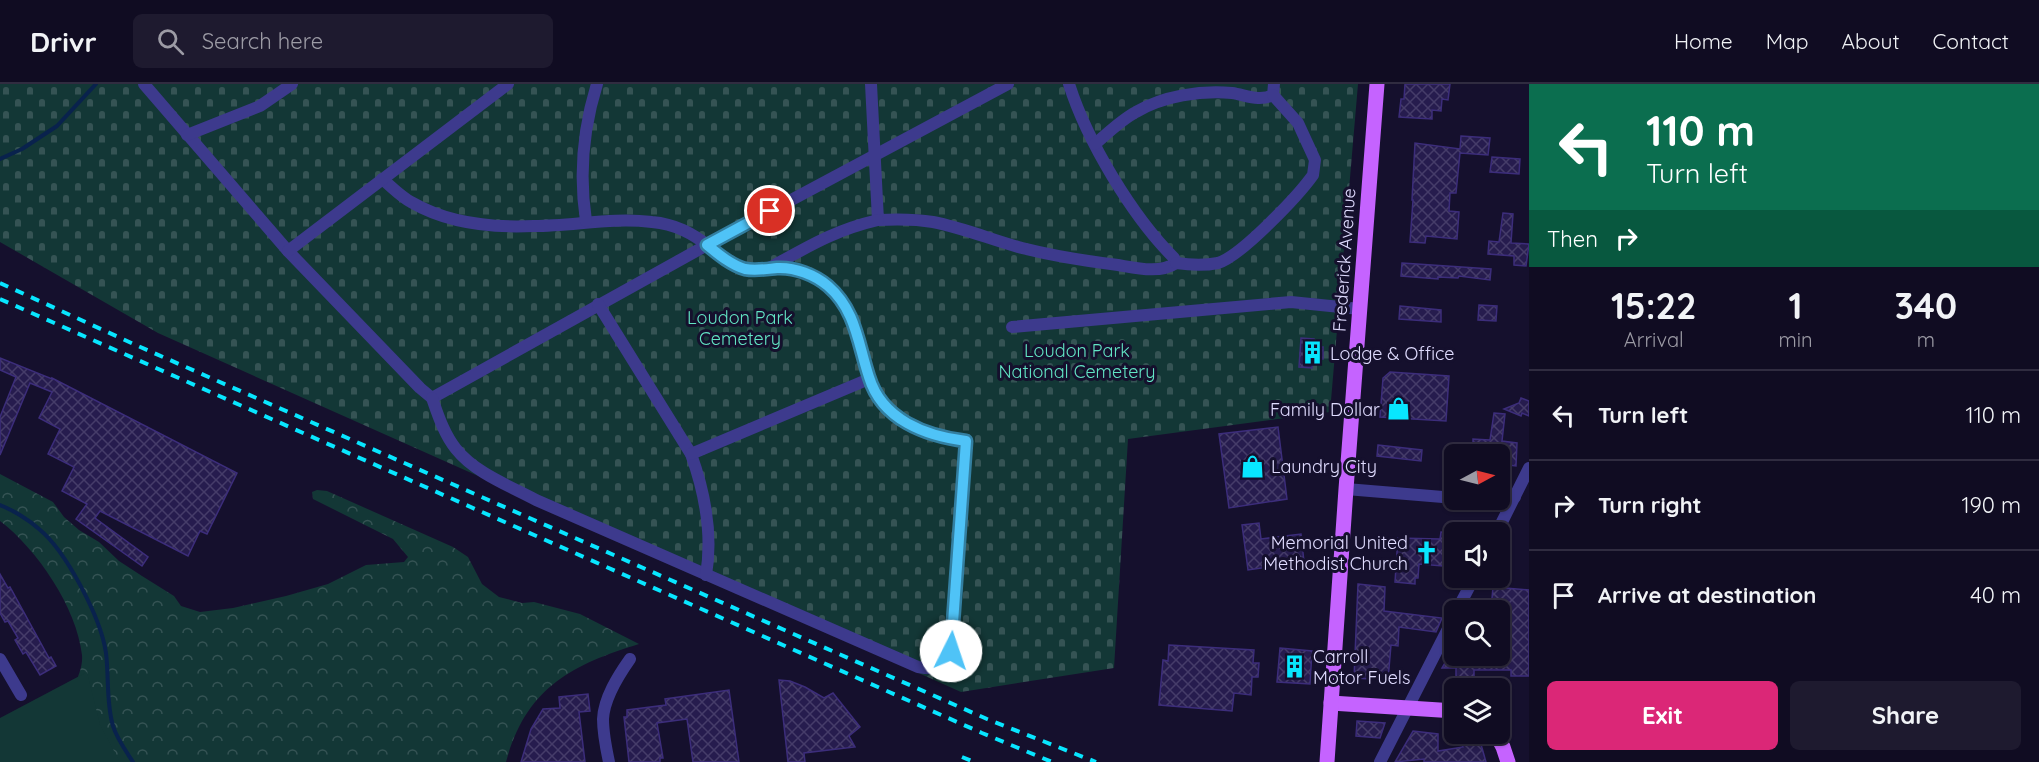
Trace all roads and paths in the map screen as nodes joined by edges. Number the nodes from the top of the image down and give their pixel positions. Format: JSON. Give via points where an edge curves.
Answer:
{"nodes":[{"id":1,"x":144,"y":84,"type":"edge"},
{"id":2,"x":292,"y":84,"type":"edge"},
{"id":3,"x":508,"y":84,"type":"edge"},
{"id":4,"x":597,"y":84,"type":"edge"},
{"id":5,"x":871,"y":84,"type":"edge"},
{"id":6,"x":1008,"y":84,"type":"edge"},
{"id":7,"x":1069,"y":84,"type":"edge"},
{"id":8,"x":1377,"y":84,"type":"edge"},
{"id":9,"x":1273,"y":90,"type":"edge"},
{"id":10,"x":187,"y":135,"type":"junction"},
{"id":11,"x":1095,"y":144,"type":"junction"},
{"id":12,"x":875,"y":154,"type":"junction"},
{"id":13,"x":382,"y":179,"type":"junction"},
{"id":14,"x":878,"y":220,"type":"junction"},
{"id":15,"x":586,"y":221,"type":"junction"},
{"id":16,"x":707,"y":245,"type":"junction"},
{"id":17,"x":288,"y":251,"type":"junction"},
{"id":18,"x":1176,"y":263,"type":"junction"},
{"id":19,"x":767,"y":269,"type":"junction"},
{"id":20,"x":598,"y":304,"type":"junction"},
{"id":21,"x":1360,"y":309,"type":"junction"},
{"id":22,"x":1012,"y":327,"type":"dead end"},
{"id":23,"x":869,"y":380,"type":"junction"},
{"id":24,"x":432,"y":398,"type":"junction"},
{"id":25,"x":691,"y":454,"type":"junction"},
{"id":26,"x":1529,"y":468,"type":"edge"},
{"id":27,"x":1346,"y":489,"type":"junction"},
{"id":28,"x":1521,"y":494,"type":"edge"},
{"id":29,"x":1444,"y":497,"type":"edge"},
{"id":30,"x":1503,"y":522,"type":"edge"},
{"id":31,"x":706,"y":574,"type":"junction"},
{"id":32,"x":1444,"y":637,"type":"edge"},
{"id":33,"x":630,"y":658,"type":"dead end"},
{"id":34,"x":0,"y":659,"type":"edge"},
{"id":35,"x":21,"y":695,"type":"dead end"},
{"id":36,"x":1331,"y":703,"type":"junction"},
{"id":37,"x":1408,"y":708,"type":"junction"},
{"id":38,"x":1444,"y":710,"type":"edge"},
{"id":39,"x":1501,"y":744,"type":"edge"},
{"id":40,"x":609,"y":762,"type":"edge"},
{"id":41,"x":1327,"y":762,"type":"edge"},
{"id":42,"x":1380,"y":762,"type":"edge"},
{"id":43,"x":1508,"y":762,"type":"edge"}],
"edges":[{"from":1,"to":10,"type":"street"},
{"from":2,"to":10,"type":"street","via":[[260,106]]},
{"from":3,"to":13,"type":"street"},
{"from":4,"to":15,"type":"street","via":[[584,137]]},
{"from":5,"to":12,"type":"street"},
{"from":6,"to":12,"type":"street"},
{"from":7,"to":11,"type":"street"},
{"from":8,"to":21,"type":"main road","name":"Frederick Avenue"},
{"from":9,"to":11,"type":"street","via":[[1265,99],[1213,92],[1184,95],[1137,111]]},
{"from":9,"to":18,"type":"street","via":[[1298,123],[1315,160],[1313,175],[1250,242],[1220,262],[1197,266]]},
{"from":10,"to":17,"type":"street"},
{"from":11,"to":18,"type":"street","via":[[1123,193]]},
{"from":12,"to":14,"type":"street"},
{"from":12,"to":16,"type":"street"},
{"from":13,"to":15,"type":"street","via":[[410,201],[468,222],[535,226]]},
{"from":13,"to":17,"type":"street"},
{"from":14,"to":18,"type":"street","via":[[916,219],[1020,248],[1090,262],[1161,269]]},
{"from":14,"to":19,"type":"street","via":[[821,238]]},
{"from":15,"to":16,"type":"street","via":[[653,222],[678,227]]},
{"from":16,"to":19,"type":"street","via":[[738,267]]},
{"from":16,"to":20,"type":"street"},
{"from":17,"to":24,"type":"street"},
{"from":19,"to":23,"type":"street","via":[[802,272],[837,295],[853,321]]},
{"from":20,"to":24,"type":"street"},
{"from":20,"to":25,"type":"street"},
{"from":21,"to":22,"type":"street","via":[[1291,302]]},
{"from":21,"to":27,"type":"main road","name":"Frederick Avenue"},
{"from":23,"to":25,"type":"street"},
{"from":23,"to":31,"type":"street","via":[[880,399],[905,423],[933,435],[966,441],[951,651],[943,666],[918,667]]},
{"from":24,"to":31,"type":"street","via":[[457,450],[490,475],[536,500]]},
{"from":25,"to":31,"type":"street","via":[[708,527],[710,555]]},
{"from":26,"to":28,"type":"street"},
{"from":27,"to":29,"type":"street"},
{"from":27,"to":36,"type":"main road","name":"Frederick Avenue"},
{"from":28,"to":30,"type":"street"},
{"from":32,"to":37,"type":"street"},
{"from":33,"to":40,"type":"street","via":[[606,704],[603,719]]},
{"from":34,"to":35,"type":"street"},
{"from":36,"to":37,"type":"main road"},
{"from":36,"to":41,"type":"main road","name":"Frederick Avenue"},
{"from":37,"to":38,"type":"main road"},
{"from":37,"to":42,"type":"street"},
{"from":39,"to":43,"type":"main road"}]}
